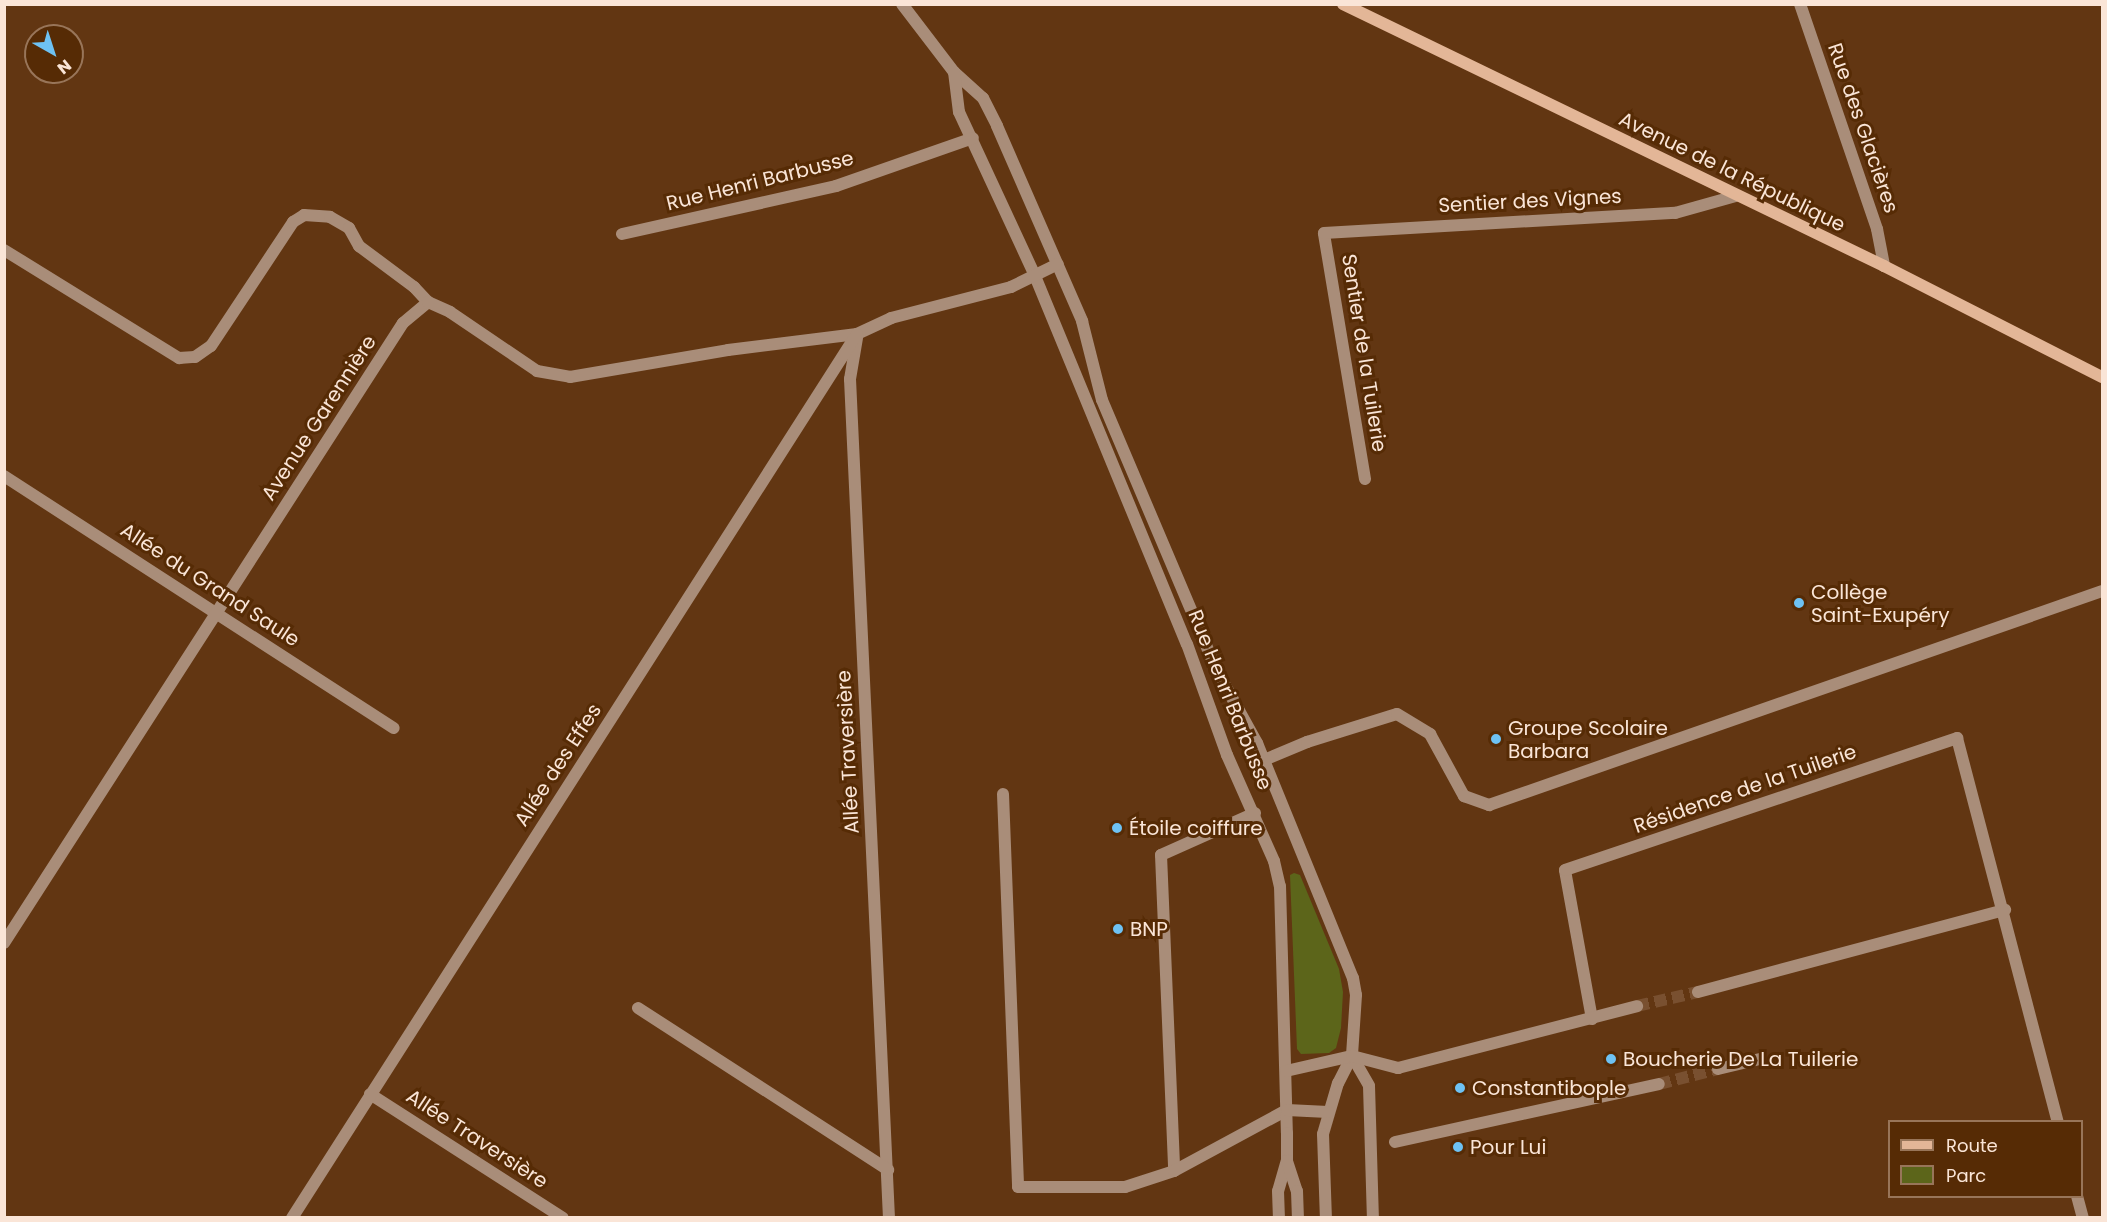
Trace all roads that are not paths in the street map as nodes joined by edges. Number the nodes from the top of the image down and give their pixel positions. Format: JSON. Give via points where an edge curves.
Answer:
{"nodes":[{"id":1,"x":902,"y":4,"type":"edge"},
{"id":2,"x":1343,"y":4,"type":"edge"},
{"id":3,"x":1800,"y":4,"type":"edge"},
{"id":4,"x":954,"y":72,"type":"junction"},
{"id":5,"x":973,"y":138,"type":"junction"},
{"id":6,"x":1736,"y":196,"type":"junction"},
{"id":7,"x":1324,"y":233,"type":"joint"},
{"id":8,"x":622,"y":234,"type":"dead end"},
{"id":9,"x":4,"y":250,"type":"edge"},
{"id":10,"x":1058,"y":264,"type":"junction"},
{"id":11,"x":1884,"y":266,"type":"junction"},
{"id":12,"x":1035,"y":276,"type":"junction"},
{"id":13,"x":428,"y":302,"type":"junction"},
{"id":14,"x":857,"y":334,"type":"junction"},
{"id":15,"x":2103,"y":377,"type":"edge"},
{"id":16,"x":4,"y":476,"type":"edge"},
{"id":17,"x":1365,"y":479,"type":"dead end"},
{"id":18,"x":2103,"y":591,"type":"edge"},
{"id":19,"x":219,"y":611,"type":"junction"},
{"id":20,"x":393,"y":728,"type":"dead end"},
{"id":21,"x":1264,"y":760,"type":"junction"},
{"id":22,"x":1003,"y":794,"type":"dead end"},
{"id":23,"x":1255,"y":813,"type":"junction"},
{"id":24,"x":2005,"y":910,"type":"junction"},
{"id":25,"x":4,"y":944,"type":"edge"},
{"id":26,"x":1698,"y":992,"type":"tunnel mouth"},
{"id":27,"x":1637,"y":1006,"type":"tunnel mouth"},
{"id":28,"x":638,"y":1008,"type":"dead end"},
{"id":29,"x":1592,"y":1019,"type":"junction"},
{"id":30,"x":1352,"y":1056,"type":"junction"},
{"id":31,"x":1760,"y":1059,"type":"dead end"},
{"id":32,"x":1718,"y":1068,"type":"tunnel mouth"},
{"id":33,"x":1286,"y":1071,"type":"junction"},
{"id":34,"x":1659,"y":1084,"type":"tunnel mouth"},
{"id":35,"x":370,"y":1094,"type":"junction"},
{"id":36,"x":1287,"y":1110,"type":"junction"},
{"id":37,"x":1328,"y":1112,"type":"junction"},
{"id":38,"x":2058,"y":1120,"type":"edge"},
{"id":39,"x":1395,"y":1142,"type":"dead end"},
{"id":40,"x":1287,"y":1160,"type":"junction"},
{"id":41,"x":888,"y":1170,"type":"junction"},
{"id":42,"x":1174,"y":1171,"type":"junction"},
{"id":43,"x":2077,"y":1198,"type":"edge"},
{"id":44,"x":292,"y":1218,"type":"edge"},
{"id":45,"x":563,"y":1218,"type":"edge"},
{"id":46,"x":889,"y":1218,"type":"edge"},
{"id":47,"x":1280,"y":1218,"type":"edge"},
{"id":48,"x":1298,"y":1218,"type":"edge"},
{"id":49,"x":1326,"y":1218,"type":"edge"},
{"id":50,"x":1373,"y":1218,"type":"edge"},
{"id":51,"x":2083,"y":1218,"type":"edge"}],
"edges":[{"from":1,"to":4,"type":"street","name":"Rue Henri Barbusse"},
{"from":2,"to":6,"type":"street","name":"Avenue de la République"},
{"from":3,"to":11,"type":"street","name":"Rue des Glacières","via":[[1877,229]]},
{"from":4,"to":5,"type":"street","name":"Rue Henri Barbusse","via":[[959,112]]},
{"from":4,"to":10,"type":"street","name":"Rue Henri Barbusse","via":[[983,98]]},
{"from":5,"to":8,"type":"street","name":"Rue Henri Barbusse","via":[[836,186]]},
{"from":5,"to":12,"type":"street","name":"Rue Henri Barbusse"},
{"from":6,"to":7,"type":"street","name":"Sentier des Vignes","via":[[1675,213]]},
{"from":6,"to":11,"type":"street","name":"Avenue de la République"},
{"from":7,"to":17,"type":"street","name":"Sentier de la Tuilerie"},
{"from":9,"to":13,"type":"street","via":[[179,358],[195,357],[212,346],[293,222],[304,215],[330,217],[349,228],[359,246]]},
{"from":10,"to":12,"type":"street"},
{"from":10,"to":21,"type":"street","name":"Rue Henri Barbusse","via":[[1091,347],[1102,400],[1216,669],[1242,711]]},
{"from":11,"to":15,"type":"street","name":"Avenue de la République"},
{"from":12,"to":14,"type":"street","via":[[1011,287],[891,318]]},
{"from":12,"to":23,"type":"street","name":"Rue Henri Barbusse","via":[[1187,644],[1227,755]]},
{"from":13,"to":14,"type":"street","via":[[450,312],[537,371],[552,376],[570,377],[728,350]]},
{"from":13,"to":19,"type":"street","name":"Avenue Garennière","via":[[403,323]]},
{"from":14,"to":35,"type":"street","name":"Allée des Effes"},
{"from":14,"to":41,"type":"street","name":"Allée Traversière","via":[[850,379]]},
{"from":16,"to":19,"type":"street","name":"Allée du Grand Saule"},
{"from":18,"to":21,"type":"street","via":[[1489,805],[1464,796],[1430,734],[1397,714]]},
{"from":19,"to":20,"type":"street","name":"Allée du Grand Saule"},
{"from":19,"to":25,"type":"street","name":"Avenue Garennière"},
{"from":21,"to":30,"type":"street","name":"Rue Henri Barbusse","via":[[1353,978],[1356,995]]},
{"from":22,"to":42,"type":"street","via":[[1018,1187],[1125,1186]]},
{"from":23,"to":33,"type":"street","name":"Rue Henri Barbusse","via":[[1280,886]]},
{"from":23,"to":42,"type":"street","via":[[1161,855]]},
{"from":24,"to":26,"type":"street"},
{"from":24,"to":29,"type":"street","name":"Résidence de la Tuilerie","via":[[1957,738],[1565,870]]},
{"from":24,"to":38,"type":"street","name":"Résidence de la Tuilerie"},
{"from":27,"to":29,"type":"street"},
{"from":28,"to":41,"type":"street"},
{"from":29,"to":30,"type":"street","via":[[1398,1068]]},
{"from":30,"to":33,"type":"street"},
{"from":30,"to":37,"type":"street","name":"Rue Henri Barbusse"},
{"from":30,"to":50,"type":"street","via":[[1369,1086]]},
{"from":31,"to":32,"type":"street"},
{"from":33,"to":36,"type":"street","name":"Rue Henri Barbusse"},
{"from":34,"to":39,"type":"street"},
{"from":35,"to":44,"type":"street","name":"Allée des Effes"},
{"from":35,"to":45,"type":"street","name":"Allée Traversière"},
{"from":36,"to":37,"type":"street"},
{"from":36,"to":40,"type":"street","name":"Rue Henri Barbusse"},
{"from":36,"to":42,"type":"street"},
{"from":37,"to":49,"type":"street","name":"Rue Henri Barbusse","via":[[1323,1134]]},
{"from":40,"to":47,"type":"street","name":"Rue Henri Barbusse","via":[[1278,1191]]},
{"from":40,"to":48,"type":"street","name":"Rue Henri Barbusse","via":[[1297,1191]]},
{"from":41,"to":46,"type":"street","name":"Allée Traversière"},
{"from":43,"to":51,"type":"street"}]}
